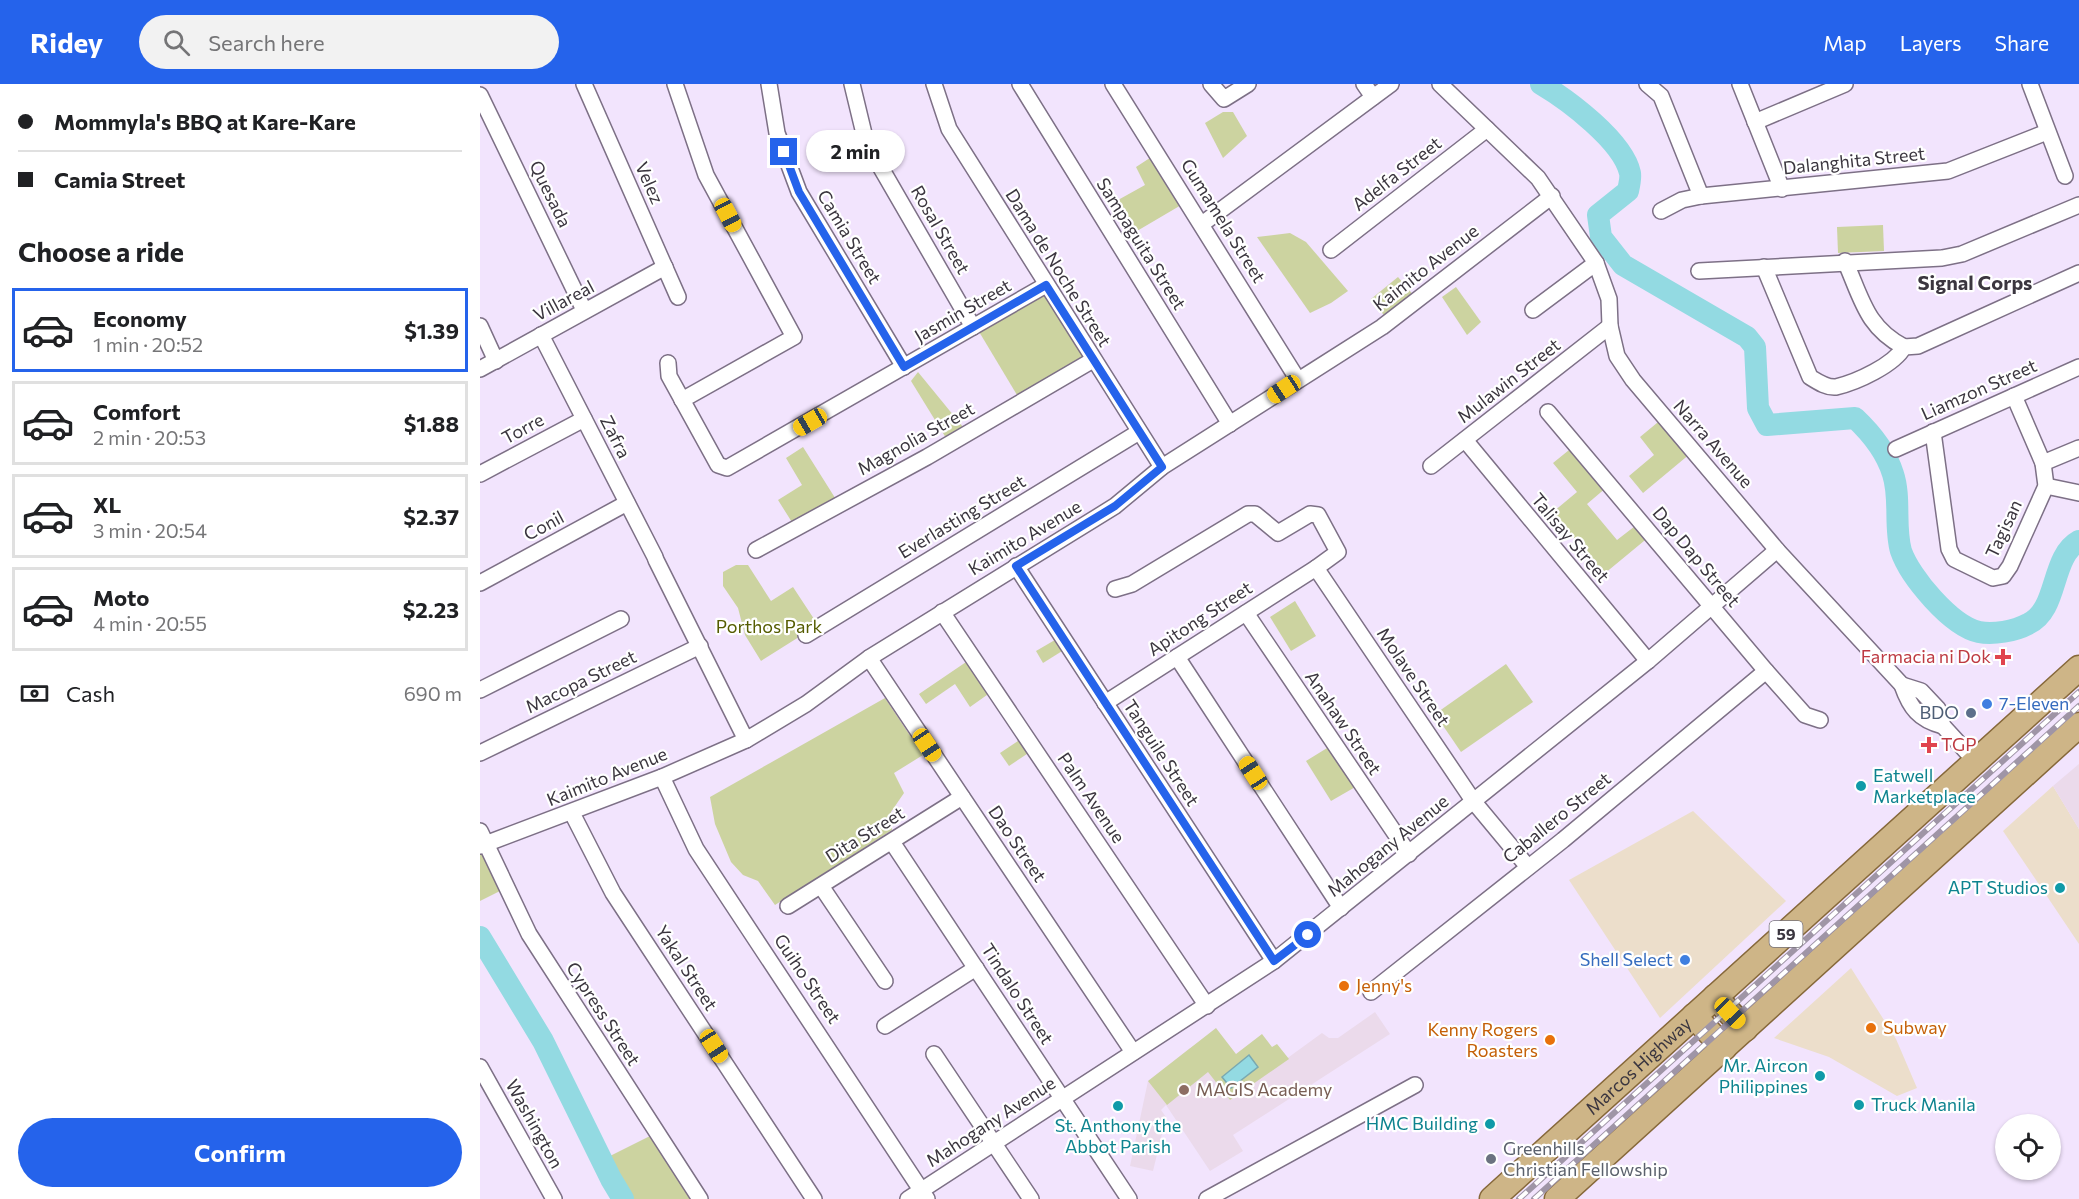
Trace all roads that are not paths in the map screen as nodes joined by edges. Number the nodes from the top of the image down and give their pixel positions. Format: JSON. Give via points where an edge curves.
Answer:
{"nodes":[{"id":1,"x":584,"y":84,"type":"edge"},
{"id":2,"x":675,"y":84,"type":"edge"},
{"id":3,"x":770,"y":84,"type":"edge"},
{"id":4,"x":852,"y":84,"type":"edge"},
{"id":5,"x":934,"y":84,"type":"edge"},
{"id":6,"x":1020,"y":84,"type":"edge"},
{"id":7,"x":1113,"y":84,"type":"edge"},
{"id":8,"x":1211,"y":84,"type":"edge"},
{"id":9,"x":1248,"y":84,"type":"edge"},
{"id":10,"x":1364,"y":84,"type":"edge"},
{"id":11,"x":1391,"y":84,"type":"edge"},
{"id":12,"x":1440,"y":84,"type":"edge"},
{"id":13,"x":1647,"y":84,"type":"edge"},
{"id":14,"x":1740,"y":84,"type":"edge"},
{"id":15,"x":1845,"y":84,"type":"edge"},
{"id":16,"x":2030,"y":84,"type":"edge"},
{"id":17,"x":480,"y":95,"type":"edge"},
{"id":18,"x":1373,"y":97,"type":"junction"},
{"id":19,"x":1755,"y":122,"type":"junction"},
{"id":20,"x":1487,"y":129,"type":"junction"},
{"id":21,"x":2047,"y":132,"type":"junction"},
{"id":22,"x":2065,"y":176,"type":"dead end"},
{"id":23,"x":1782,"y":189,"type":"junction"},
{"id":24,"x":1552,"y":196,"type":"junction"},
{"id":25,"x":1701,"y":196,"type":"junction"},
{"id":26,"x":2079,"y":205,"type":"edge"},
{"id":27,"x":1661,"y":211,"type":"dead end"},
{"id":28,"x":1202,"y":224,"type":"junction"},
{"id":29,"x":1331,"y":250,"type":"dead end"},
{"id":30,"x":1845,"y":261,"type":"junction"},
{"id":31,"x":1596,"y":263,"type":"junction"},
{"id":32,"x":666,"y":267,"type":"junction"},
{"id":33,"x":1764,"y":267,"type":"junction"},
{"id":34,"x":1699,"y":271,"type":"dead end"},
{"id":35,"x":2079,"y":273,"type":"edge"},
{"id":36,"x":1046,"y":285,"type":"junction"},
{"id":37,"x":678,"y":297,"type":"dead end"},
{"id":38,"x":584,"y":310,"type":"junction"},
{"id":39,"x":1533,"y":310,"type":"dead end"},
{"id":40,"x":480,"y":326,"type":"edge"},
{"id":41,"x":1610,"y":326,"type":"junction"},
{"id":42,"x":973,"y":327,"type":"junction"},
{"id":43,"x":541,"y":335,"type":"junction"},
{"id":44,"x":1904,"y":347,"type":"junction"},
{"id":45,"x":1093,"y":360,"type":"junction"},
{"id":46,"x":496,"y":361,"type":"junction"},
{"id":47,"x":668,"y":363,"type":"dead end"},
{"id":48,"x":904,"y":367,"type":"junction"},
{"id":49,"x":2079,"y":367,"type":"edge"},
{"id":50,"x":480,"y":369,"type":"edge"},
{"id":51,"x":1298,"y":380,"type":"junction"},
{"id":52,"x":2014,"y":396,"type":"junction"},
{"id":53,"x":682,"y":400,"type":"junction"},
{"id":54,"x":1548,"y":412,"type":"dead end"},
{"id":55,"x":584,"y":419,"type":"junction"},
{"id":56,"x":1230,"y":424,"type":"junction"},
{"id":57,"x":1139,"y":432,"type":"junction"},
{"id":58,"x":1933,"y":432,"type":"junction"},
{"id":59,"x":1465,"y":440,"type":"junction"},
{"id":60,"x":2079,"y":447,"type":"edge"},
{"id":61,"x":1896,"y":449,"type":"dead end"},
{"id":62,"x":2043,"y":463,"type":"junction"},
{"id":63,"x":1431,"y":466,"type":"dead end"},
{"id":64,"x":1162,"y":467,"type":"junction"},
{"id":65,"x":480,"y":474,"type":"edge"},
{"id":66,"x":2046,"y":486,"type":"junction"},
{"id":67,"x":2079,"y":494,"type":"edge"},
{"id":68,"x":627,"y":503,"type":"junction"},
{"id":69,"x":756,"y":550,"type":"dead end"},
{"id":70,"x":1777,"y":550,"type":"junction"},
{"id":71,"x":1016,"y":566,"type":"junction"},
{"id":72,"x":1316,"y":568,"type":"junction"},
{"id":73,"x":480,"y":583,"type":"edge"},
{"id":74,"x":1115,"y":589,"type":"dead end"},
{"id":75,"x":1711,"y":606,"type":"junction"},
{"id":76,"x":942,"y":612,"type":"junction"},
{"id":77,"x":1246,"y":613,"type":"junction"},
{"id":78,"x":621,"y":619,"type":"dead end"},
{"id":79,"x":806,"y":635,"type":"dead end"},
{"id":80,"x":700,"y":646,"type":"junction"},
{"id":81,"x":1177,"y":657,"type":"junction"},
{"id":82,"x":869,"y":658,"type":"junction"},
{"id":83,"x":1648,"y":661,"type":"junction"},
{"id":84,"x":2079,"y":668,"type":"edge"},
{"id":85,"x":1766,"y":671,"type":"junction"},
{"id":86,"x":480,"y":690,"type":"edge"},
{"id":87,"x":1105,"y":703,"type":"junction"},
{"id":88,"x":1820,"y":720,"type":"dead end"},
{"id":89,"x":2079,"y":725,"type":"edge"},
{"id":90,"x":746,"y":740,"type":"junction"},
{"id":91,"x":480,"y":753,"type":"edge"},
{"id":92,"x":1976,"y":762,"type":"junction"},
{"id":93,"x":662,"y":777,"type":"junction"},
{"id":94,"x":962,"y":798,"type":"junction"},
{"id":95,"x":1474,"y":802,"type":"junction"},
{"id":96,"x":572,"y":813,"type":"junction"},
{"id":97,"x":482,"y":840,"type":"edge"},
{"id":98,"x":891,"y":842,"type":"junction"},
{"id":99,"x":1409,"y":854,"type":"junction"},
{"id":100,"x":1528,"y":867,"type":"junction"},
{"id":101,"x":821,"y":886,"type":"junction"},
{"id":102,"x":788,"y":906,"type":"dead end"},
{"id":103,"x":1341,"y":908,"type":"junction"},
{"id":104,"x":1274,"y":961,"type":"junction"},
{"id":105,"x":976,"y":968,"type":"junction"},
{"id":106,"x":885,"y":981,"type":"dead end"},
{"id":107,"x":1371,"y":992,"type":"dead end"},
{"id":108,"x":1715,"y":997,"type":"junction"},
{"id":109,"x":1207,"y":1006,"type":"junction"},
{"id":110,"x":1694,"y":1016,"type":"junction"},
{"id":111,"x":885,"y":1026,"type":"dead end"},
{"id":112,"x":1745,"y":1029,"type":"junction"},
{"id":113,"x":1724,"y":1048,"type":"junction"},
{"id":114,"x":1133,"y":1052,"type":"junction"},
{"id":115,"x":934,"y":1054,"type":"dead end"},
{"id":116,"x":480,"y":1067,"type":"edge"},
{"id":117,"x":1415,"y":1085,"type":"dead end"},
{"id":118,"x":1062,"y":1099,"type":"junction"},
{"id":119,"x":994,"y":1143,"type":"junction"},
{"id":120,"x":919,"y":1196,"type":"edge"},
{"id":121,"x":554,"y":1199,"type":"edge"},
{"id":122,"x":700,"y":1199,"type":"edge"},
{"id":123,"x":814,"y":1199,"type":"edge"},
{"id":124,"x":1031,"y":1199,"type":"edge"},
{"id":125,"x":1129,"y":1199,"type":"edge"},
{"id":126,"x":1207,"y":1199,"type":"edge"},
{"id":127,"x":1492,"y":1199,"type":"edge"},
{"id":128,"x":1557,"y":1199,"type":"edge"}],
"edges":[{"from":1,"to":32,"type":"street","name":"Velez"},
{"from":2,"to":53,"type":"street","via":[[706,175],[794,337]]},
{"from":3,"to":48,"type":"street","name":"Camia Street","via":[[777,133],[799,192]]},
{"from":4,"to":42,"type":"street","name":"Rosal Street","via":[[866,142]]},
{"from":5,"to":36,"type":"street","name":"Dama de Noche Street","via":[[949,129]]},
{"from":6,"to":56,"type":"street","name":"Sampaguita Street"},
{"from":7,"to":28,"type":"street","name":"Gumamela Street"},
{"from":8,"to":9,"type":"street","via":[[1224,99]]},
{"from":10,"to":18,"type":"street"},
{"from":11,"to":18,"type":"street"},
{"from":12,"to":20,"type":"street","name":"Narra Avenue"},
{"from":13,"to":25,"type":"street","via":[[1660,96]]},
{"from":14,"to":19,"type":"street"},
{"from":15,"to":19,"type":"street"},
{"from":16,"to":21,"type":"street"},
{"from":17,"to":38,"type":"street","name":"Quesada"},
{"from":18,"to":28,"type":"street"},
{"from":19,"to":23,"type":"street"},
{"from":20,"to":24,"type":"street","name":"Narra Avenue"},
{"from":20,"to":29,"type":"street","name":"Adelfa Street"},
{"from":21,"to":22,"type":"street"},
{"from":21,"to":23,"type":"street","name":"Dalanghita Street","via":[[1948,171]]},
{"from":23,"to":25,"type":"street","name":"Dalanghita Street"},
{"from":24,"to":31,"type":"street","name":"Narra Avenue"},
{"from":24,"to":51,"type":"street","name":"Kaimito Avenue","via":[[1382,327]]},
{"from":25,"to":27,"type":"street","name":"Dalanghita Street"},
{"from":26,"to":30,"type":"street","via":[[1962,254]]},
{"from":28,"to":51,"type":"street","name":"Gumamela Street"},
{"from":30,"to":33,"type":"street"},
{"from":30,"to":44,"type":"street","via":[[1871,321],[1884,336]]},
{"from":31,"to":39,"type":"street"},
{"from":31,"to":41,"type":"street","name":"Narra Avenue","via":[[1609,299]]},
{"from":32,"to":37,"type":"street","name":"Velez"},
{"from":32,"to":38,"type":"street","name":"Villareal"},
{"from":33,"to":34,"type":"street"},
{"from":33,"to":44,"type":"street","via":[[1810,377],[1823,385],[1835,387],[1884,366],[1897,358]]},
{"from":35,"to":44,"type":"street","via":[[1917,346]]},
{"from":36,"to":42,"type":"street","name":"Jasmin Street"},
{"from":36,"to":45,"type":"street","name":"Dama de Noche Street"},
{"from":38,"to":43,"type":"street","name":"Villareal"},
{"from":40,"to":46,"type":"street"},
{"from":41,"to":59,"type":"street","name":"Mulawin Street"},
{"from":41,"to":70,"type":"street","name":"Narra Avenue","via":[[1617,356],[1633,380]]},
{"from":42,"to":48,"type":"street","name":"Jasmin Street"},
{"from":43,"to":46,"type":"street","name":"Villareal"},
{"from":43,"to":55,"type":"street","name":"Zafra"},
{"from":45,"to":57,"type":"street","name":"Dama de Noche Street"},
{"from":45,"to":69,"type":"street","name":"Magnolia Street"},
{"from":46,"to":50,"type":"street","name":"Villareal"},
{"from":47,"to":53,"type":"street","name":"Jasmin Street","via":[[669,376]]},
{"from":48,"to":53,"type":"street","name":"Jasmin Street","via":[[727,468],[718,465]]},
{"from":49,"to":52,"type":"street","name":"Liamzon Street"},
{"from":51,"to":56,"type":"street","name":"Kaimito Avenue"},
{"from":52,"to":58,"type":"street","name":"Liamzon Street"},
{"from":52,"to":62,"type":"street"},
{"from":54,"to":75,"type":"street","name":"Dap Dap Street"},
{"from":55,"to":65,"type":"street","name":"Torre"},
{"from":55,"to":68,"type":"street","name":"Zafra"},
{"from":56,"to":64,"type":"street","name":"Kaimito Avenue"},
{"from":57,"to":64,"type":"street","name":"Dama de Noche Street"},
{"from":57,"to":79,"type":"street","name":"Everlasting Street"},
{"from":58,"to":61,"type":"street","name":"Liamzon Street"},
{"from":58,"to":66,"type":"street","name":"Tagisan","via":[[1949,549],[1954,559],[1993,578],[2003,576],[2010,566]]},
{"from":59,"to":63,"type":"street","name":"Mulawin Street"},
{"from":59,"to":83,"type":"street","name":"Talisay Street"},
{"from":60,"to":62,"type":"street"},
{"from":62,"to":66,"type":"street"},
{"from":64,"to":71,"type":"street","name":"Kaimito Avenue","via":[[1115,506]]},
{"from":66,"to":67,"type":"street"},
{"from":68,"to":73,"type":"street","name":"Conil"},
{"from":68,"to":80,"type":"street","name":"Zafra"},
{"from":70,"to":75,"type":"street","name":"Mahogany Avenue"},
{"from":70,"to":92,"type":"street","name":"Narra Avenue","via":[[1902,685],[1921,692],[1938,709],[1943,726]]},
{"from":71,"to":76,"type":"street","name":"Kaimito Avenue"},
{"from":71,"to":87,"type":"street","name":"Tanguile Street"},
{"from":72,"to":74,"type":"street","via":[[1338,552],[1318,515],[1310,514],[1278,533],[1255,514],[1248,514],[1132,584]]},
{"from":72,"to":77,"type":"street","name":"Apitong Street"},
{"from":72,"to":95,"type":"street","name":"Molave Street"},
{"from":75,"to":83,"type":"street","name":"Mahogany Avenue"},
{"from":75,"to":85,"type":"street","name":"Dap Dap Street"},
{"from":76,"to":82,"type":"street","name":"Kaimito Avenue"},
{"from":76,"to":109,"type":"street","name":"Palm Avenue"},
{"from":77,"to":81,"type":"street","name":"Apitong Street"},
{"from":77,"to":99,"type":"street","name":"Anahaw Street"},
{"from":78,"to":86,"type":"street"},
{"from":80,"to":90,"type":"street","name":"Zafra"},
{"from":80,"to":91,"type":"street","name":"Macopa Street"},
{"from":81,"to":87,"type":"street","name":"Apitong Street"},
{"from":81,"to":103,"type":"street"},
{"from":82,"to":90,"type":"street","name":"Kaimito Avenue","via":[[806,704]]},
{"from":82,"to":94,"type":"street","name":"Dao Street"},
{"from":83,"to":95,"type":"street","name":"Mahogany Avenue"},
{"from":84,"to":92,"type":"main road","name":"Marcos Highway","number":"59"},
{"from":85,"to":88,"type":"street","name":"Dap Dap Street","via":[[1805,715]]},
{"from":85,"to":100,"type":"street","name":"Caballero Street"},
{"from":87,"to":104,"type":"street","name":"Tanguile Street"},
{"from":89,"to":112,"type":"main road","number":"59"},
{"from":90,"to":93,"type":"street","name":"Kaimito Avenue"},
{"from":92,"to":108,"type":"main road","name":"Marcos Highway","number":"59"},
{"from":93,"to":96,"type":"street","name":"Kaimito Avenue"},
{"from":93,"to":120,"type":"street","name":"Guiho Street","via":[[696,849],[838,1060]]},
{"from":94,"to":98,"type":"street","name":"Dita Street"},
{"from":94,"to":114,"type":"street","name":"Dao Street"},
{"from":95,"to":99,"type":"street","name":"Mahogany Avenue"},
{"from":95,"to":100,"type":"street","name":"Molave Street"},
{"from":96,"to":97,"type":"street","name":"Kaimito Avenue"},
{"from":96,"to":123,"type":"street","name":"Yakal Street","via":[[613,893]]},
{"from":97,"to":122,"type":"street","name":"Cypress Street","via":[[529,934]]},
{"from":98,"to":101,"type":"street","name":"Dita Street"},
{"from":98,"to":105,"type":"street","name":"Tindalo Street"},
{"from":99,"to":103,"type":"street","name":"Mahogany Avenue"},
{"from":100,"to":107,"type":"street","name":"Caballero Street"},
{"from":101,"to":102,"type":"street","name":"Dita Street"},
{"from":101,"to":106,"type":"street"},
{"from":103,"to":104,"type":"street","name":"Mahogany Avenue"},
{"from":104,"to":109,"type":"street","name":"Mahogany Avenue"},
{"from":105,"to":111,"type":"street"},
{"from":105,"to":118,"type":"street","name":"Tindalo Street"},
{"from":108,"to":110,"type":"main road","name":"Marcos Highway","number":"59"},
{"from":108,"to":112,"type":"main road"},
{"from":109,"to":114,"type":"street","name":"Mahogany Avenue"},
{"from":110,"to":113,"type":"main road"},
{"from":110,"to":127,"type":"main road","name":"Marcos Highway","number":"59"},
{"from":112,"to":113,"type":"main road","number":"59"},
{"from":113,"to":128,"type":"main road","number":"59"},
{"from":114,"to":118,"type":"street","name":"Mahogany Avenue"},
{"from":115,"to":119,"type":"street"},
{"from":116,"to":121,"type":"street","name":"Washington"},
{"from":117,"to":126,"type":"street"},
{"from":118,"to":119,"type":"street","name":"Mahogany Avenue"},
{"from":118,"to":125,"type":"street","name":"Tindalo Street"},
{"from":119,"to":120,"type":"street","name":"Mahogany Avenue"},
{"from":119,"to":124,"type":"street"}]}
